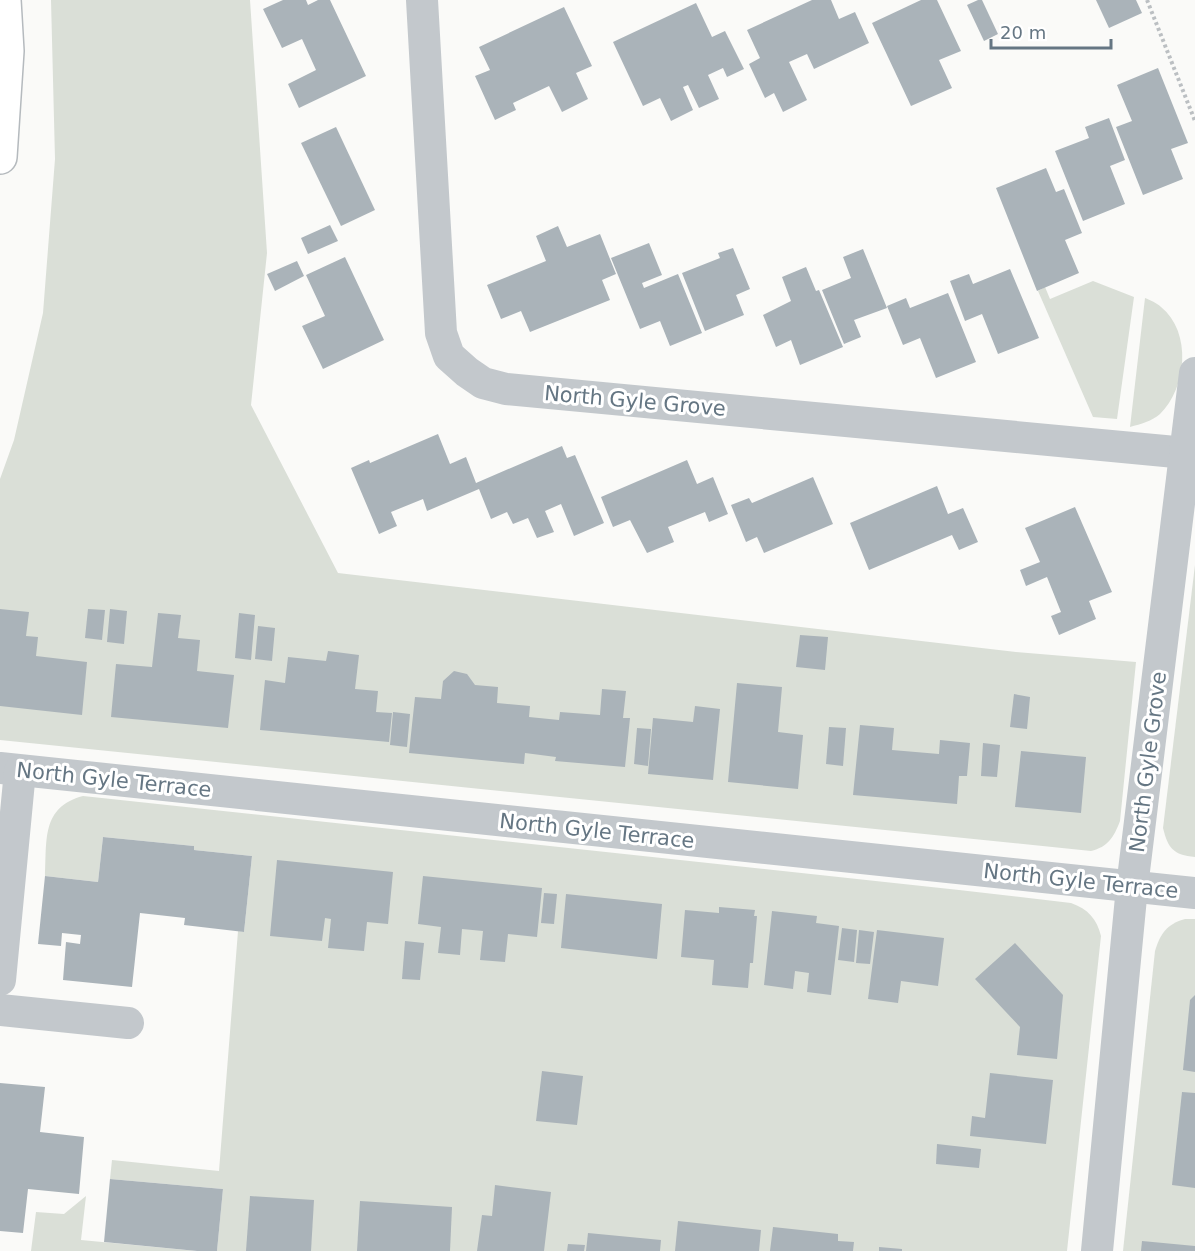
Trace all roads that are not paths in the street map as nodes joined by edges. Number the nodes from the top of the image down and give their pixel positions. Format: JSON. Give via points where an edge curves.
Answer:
{"nodes":[{"id":1,"x":4,"y":0,"type":"edge"},
{"id":2,"x":423,"y":0,"type":"edge"},
{"id":3,"x":0,"y":157,"type":"edge"},
{"id":4,"x":1195,"y":373,"type":"edge"},
{"id":5,"x":1186,"y":453,"type":"junction"},
{"id":6,"x":10,"y":769,"type":"edge"},
{"id":7,"x":1132,"y":887,"type":"junction"},
{"id":8,"x":1195,"y":893,"type":"edge"},
{"id":9,"x":0,"y":980,"type":"edge"},
{"id":10,"x":0,"y":1010,"type":"edge"},
{"id":11,"x":128,"y":1023,"type":"dead end"},
{"id":12,"x":1097,"y":1251,"type":"edge"}],
"edges":[{"from":1,"to":3,"type":"main road","via":[[7,51]]},
{"from":2,"to":5,"type":"street","name":"North Gyle Grove","via":[[441,333],[449,356],[483,383],[506,389]]},
{"from":4,"to":5,"type":"street","name":"North Gyle Grove"},
{"from":5,"to":7,"type":"street","name":"North Gyle Grove"},
{"from":6,"to":7,"type":"street","name":"North Gyle Terrace"},
{"from":6,"to":9,"type":"street"},
{"from":7,"to":8,"type":"street","name":"North Gyle Terrace"},
{"from":7,"to":12,"type":"street","name":"North Gyle Grove"},
{"from":10,"to":11,"type":"street"}]}
